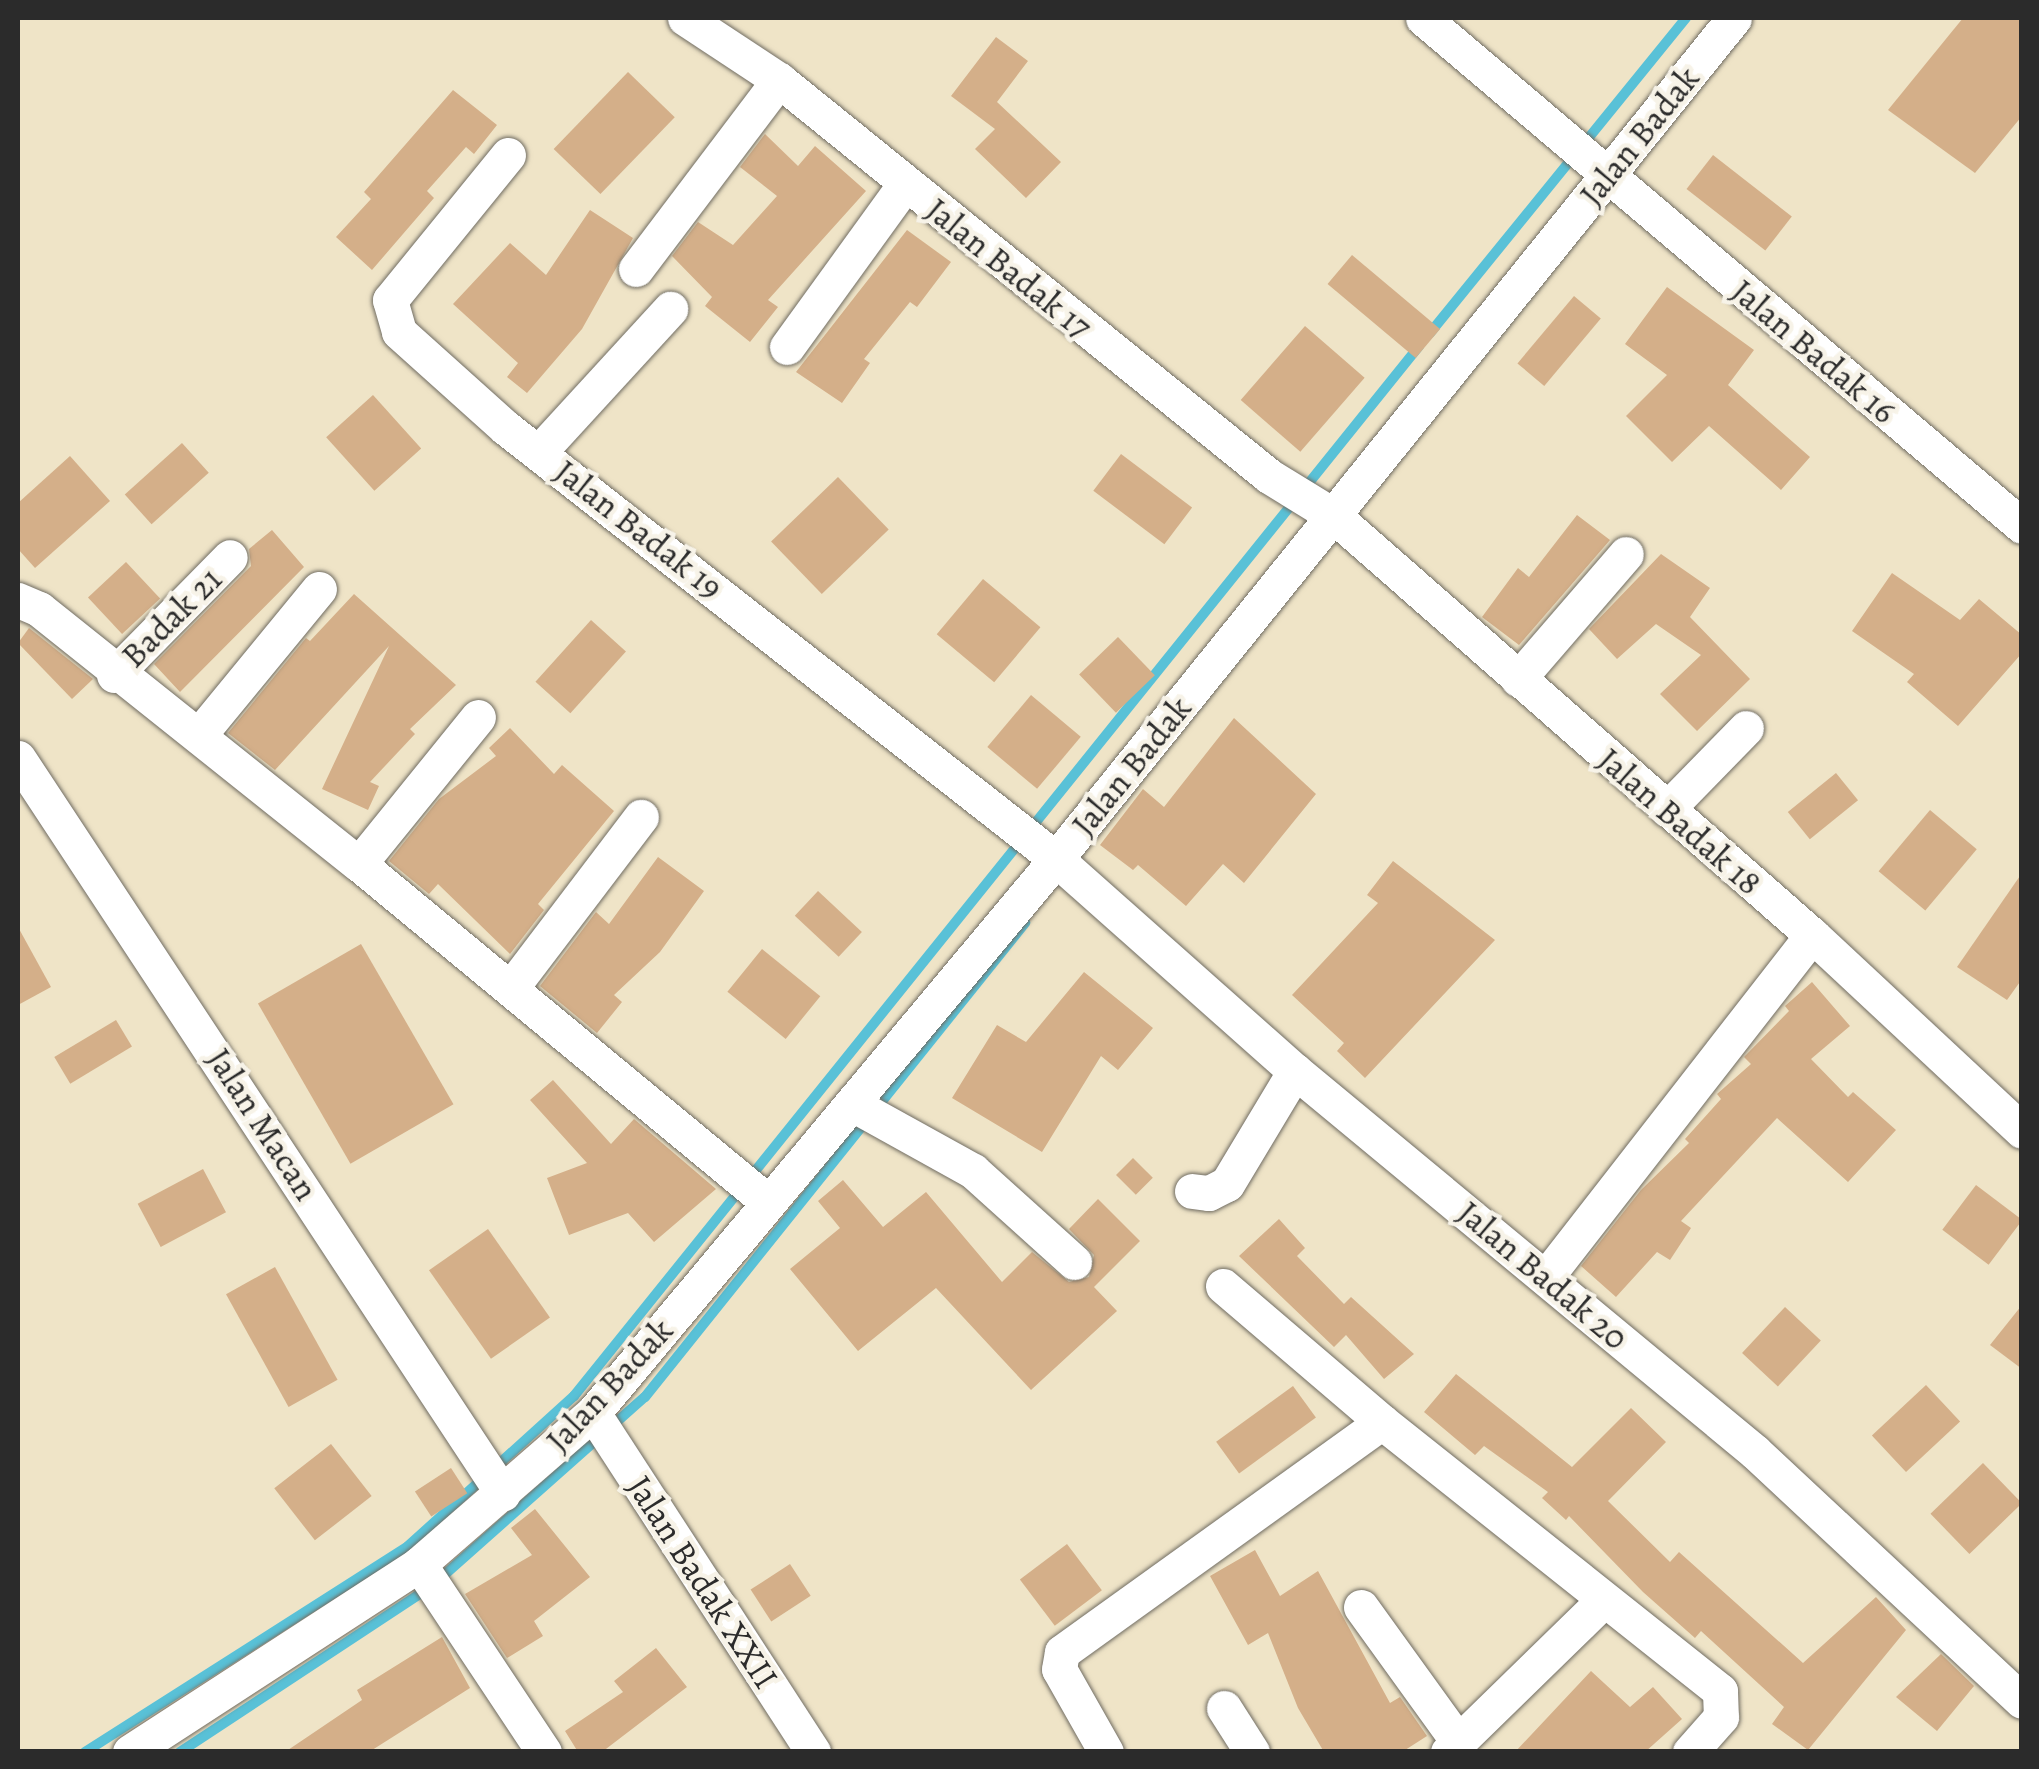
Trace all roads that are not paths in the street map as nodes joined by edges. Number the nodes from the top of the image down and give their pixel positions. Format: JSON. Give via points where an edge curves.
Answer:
{"nodes":[{"id":1,"x":685,"y":18,"type":"edge"},
{"id":2,"x":1422,"y":18,"type":"edge"},
{"id":3,"x":1734,"y":18,"type":"edge"},
{"id":4,"x":779,"y":80,"type":"junction"},
{"id":5,"x":508,"y":155,"type":"dead end"},
{"id":6,"x":1610,"y":174,"type":"junction"},
{"id":7,"x":905,"y":184,"type":"junction"},
{"id":8,"x":636,"y":270,"type":"dead end"},
{"id":9,"x":670,"y":308,"type":"dead end"},
{"id":10,"x":787,"y":347,"type":"dead end"},
{"id":11,"x":540,"y":450,"type":"junction"},
{"id":12,"x":1334,"y":516,"type":"junction"},
{"id":13,"x":2022,"y":526,"type":"edge"},
{"id":14,"x":1626,"y":554,"type":"dead end"},
{"id":15,"x":230,"y":557,"type":"dead end"},
{"id":16,"x":319,"y":589,"type":"dead end"},
{"id":17,"x":18,"y":600,"type":"edge"},
{"id":18,"x":114,"y":674,"type":"junction"},
{"id":19,"x":1518,"y":680,"type":"junction"},
{"id":20,"x":478,"y":717,"type":"dead end"},
{"id":21,"x":1746,"y":728,"type":"dead end"},
{"id":22,"x":198,"y":735,"type":"junction"},
{"id":23,"x":18,"y":758,"type":"edge"},
{"id":24,"x":1668,"y":809,"type":"junction"},
{"id":25,"x":641,"y":817,"type":"dead end"},
{"id":26,"x":1056,"y":859,"type":"junction"},
{"id":27,"x":359,"y":864,"type":"junction"},
{"id":28,"x":1812,"y":935,"type":"junction"},
{"id":29,"x":511,"y":988,"type":"junction"},
{"id":30,"x":1295,"y":1071,"type":"junction"},
{"id":31,"x":854,"y":1105,"type":"junction"},
{"id":32,"x":2022,"y":1132,"type":"edge"},
{"id":33,"x":1192,"y":1191,"type":"dead end"},
{"id":34,"x":768,"y":1202,"type":"junction"},
{"id":35,"x":1074,"y":1262,"type":"dead end"},
{"id":36,"x":1546,"y":1277,"type":"junction"},
{"id":37,"x":1222,"y":1286,"type":"dead end"},
{"id":38,"x":593,"y":1413,"type":"junction"},
{"id":39,"x":1382,"y":1422,"type":"junction"},
{"id":40,"x":503,"y":1494,"type":"junction"},
{"id":41,"x":419,"y":1564,"type":"junction"},
{"id":42,"x":1604,"y":1600,"type":"junction"},
{"id":43,"x":1361,"y":1607,"type":"dead end"},
{"id":44,"x":2022,"y":1701,"type":"edge"},
{"id":45,"x":1224,"y":1708,"type":"dead end"},
{"id":46,"x":1454,"y":1747,"type":"edge"},
{"id":47,"x":130,"y":1752,"type":"edge"},
{"id":48,"x":544,"y":1752,"type":"edge"},
{"id":49,"x":813,"y":1752,"type":"edge"},
{"id":50,"x":1106,"y":1752,"type":"edge"},
{"id":51,"x":1252,"y":1752,"type":"edge"},
{"id":52,"x":1690,"y":1752,"type":"edge"}],
"edges":[{"from":1,"to":4,"type":"street","name":"Jalan Badak 17"},
{"from":2,"to":6,"type":"street","name":"Jalan Badak 16"},
{"from":3,"to":6,"type":"street","name":"Jalan Badak"},
{"from":4,"to":7,"type":"street","name":"Jalan Badak 17"},
{"from":4,"to":8,"type":"street"},
{"from":5,"to":11,"type":"street","name":"Jalan Badak 19","via":[[390,300],[391,319],[506,428]]},
{"from":6,"to":12,"type":"street","name":"Jalan Badak"},
{"from":6,"to":13,"type":"street","name":"Jalan Badak 16"},
{"from":7,"to":10,"type":"street"},
{"from":7,"to":12,"type":"street","name":"Jalan Badak 17","via":[[1270,476]]},
{"from":9,"to":11,"type":"street"},
{"from":11,"to":26,"type":"street","name":"Jalan Badak 19"},
{"from":12,"to":19,"type":"street","name":"Jalan Badak 18"},
{"from":12,"to":26,"type":"street","name":"Jalan Badak"},
{"from":14,"to":19,"type":"street"},
{"from":15,"to":18,"type":"street","name":"Badak 21"},
{"from":16,"to":22,"type":"street"},
{"from":17,"to":18,"type":"street","name":"Badak 21","via":[[40,609]]},
{"from":18,"to":22,"type":"street"},
{"from":19,"to":24,"type":"street","name":"Jalan Badak 18"},
{"from":20,"to":27,"type":"street"},
{"from":21,"to":24,"type":"street"},
{"from":22,"to":27,"type":"street"},
{"from":23,"to":40,"type":"street","name":"Jalan Macan"},
{"from":24,"to":28,"type":"street","name":"Jalan Badak 18"},
{"from":25,"to":29,"type":"street"},
{"from":26,"to":30,"type":"street","name":"Jalan Badak 20"},
{"from":26,"to":31,"type":"street","name":"Jalan Badak"},
{"from":27,"to":29,"type":"street"},
{"from":28,"to":32,"type":"street","name":"Jalan Badak 18"},
{"from":28,"to":36,"type":"street"},
{"from":29,"to":34,"type":"street"},
{"from":30,"to":33,"type":"street","via":[[1227,1184],[1208,1193]]},
{"from":30,"to":36,"type":"street","name":"Jalan Badak 20"},
{"from":31,"to":34,"type":"street","name":"Jalan Badak"},
{"from":31,"to":35,"type":"street","via":[[973,1172]]},
{"from":34,"to":38,"type":"street","name":"Jalan Badak"},
{"from":36,"to":44,"type":"street","name":"Jalan Badak 20","via":[[1755,1452]]},
{"from":37,"to":39,"type":"street"},
{"from":38,"to":40,"type":"street","name":"Jalan Badak"},
{"from":38,"to":49,"type":"street","name":"Jalan Badak XXII"},
{"from":39,"to":42,"type":"street"},
{"from":39,"to":50,"type":"street","via":[[1062,1652],[1058,1669]]},
{"from":40,"to":41,"type":"street","name":"Jalan Badak"},
{"from":41,"to":47,"type":"street","name":"Jalan Badak"},
{"from":41,"to":48,"type":"street"},
{"from":42,"to":46,"type":"street"},
{"from":42,"to":52,"type":"street","via":[[1720,1691],[1721,1717]]},
{"from":43,"to":46,"type":"street"},
{"from":45,"to":51,"type":"street"}]}
